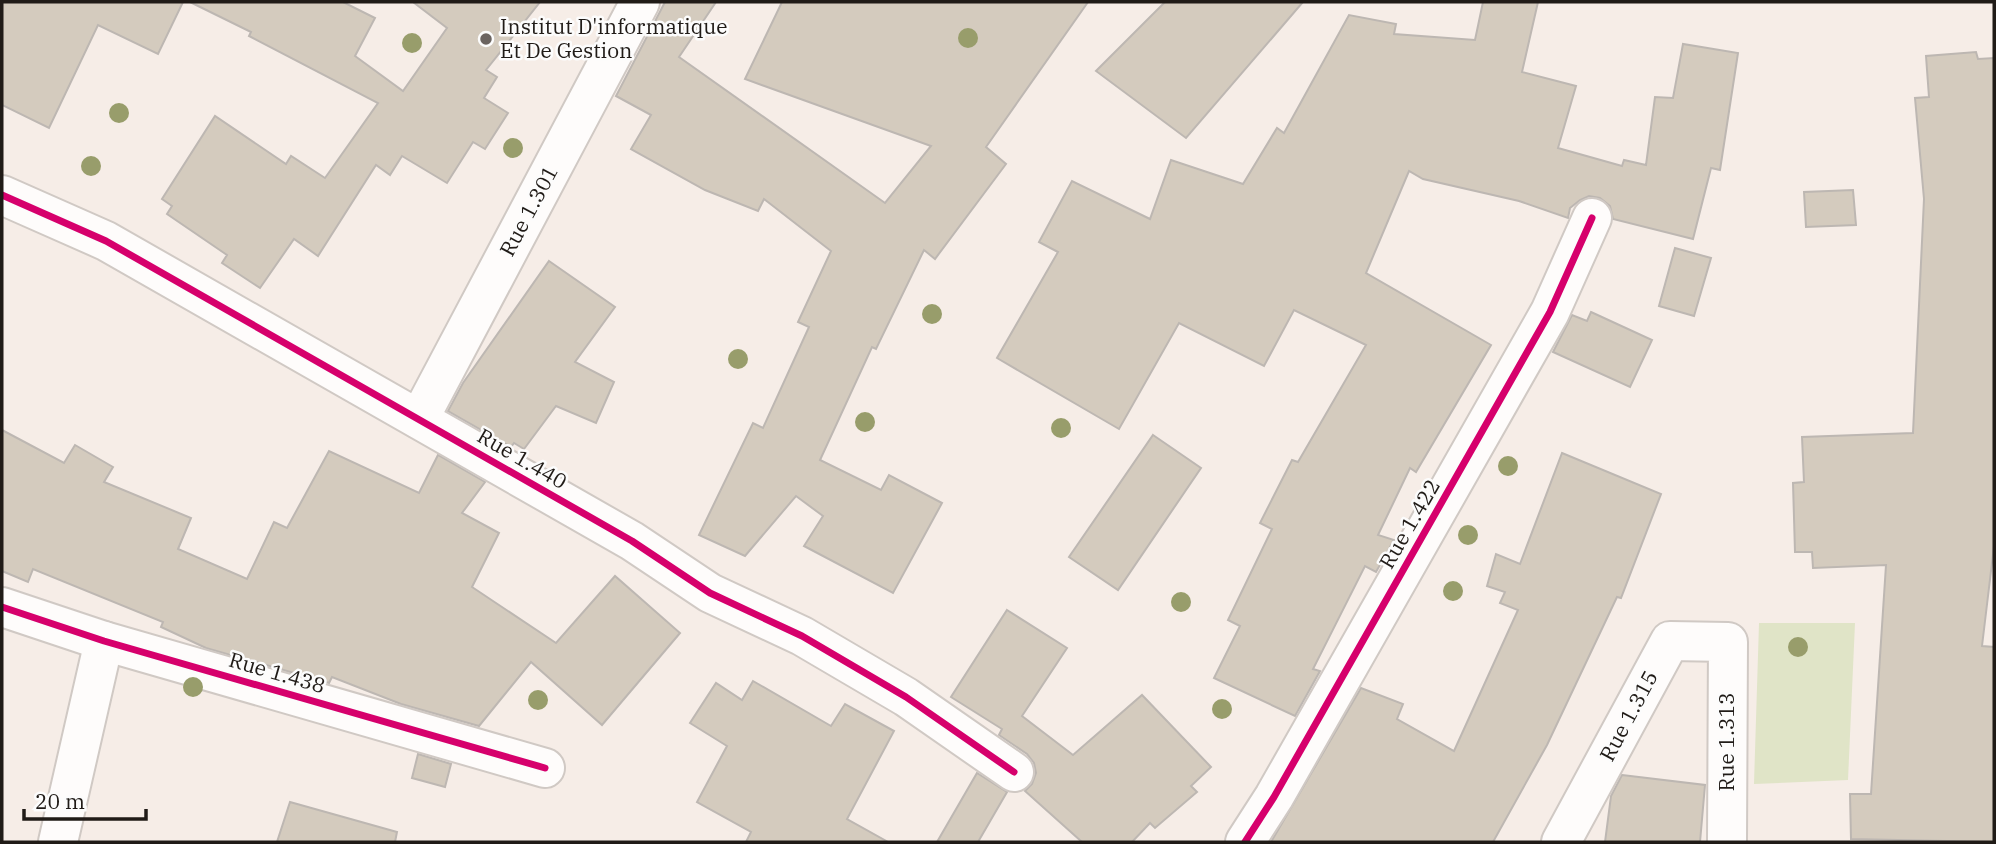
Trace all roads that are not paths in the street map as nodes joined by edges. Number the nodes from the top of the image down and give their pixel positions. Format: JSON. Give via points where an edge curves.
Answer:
{"nodes":[{"id":1,"x":640,"y":2,"type":"edge"},
{"id":2,"x":2,"y":195,"type":"edge"},
{"id":3,"x":1592,"y":218,"type":"dead end"},
{"id":4,"x":419,"y":419,"type":"junction"},
{"id":5,"x":2,"y":607,"type":"edge"},
{"id":6,"x":104,"y":641,"type":"junction"},
{"id":7,"x":1728,"y":642,"type":"joint"},
{"id":8,"x":545,"y":768,"type":"dead end"},
{"id":9,"x":1014,"y":772,"type":"dead end"},
{"id":10,"x":58,"y":842,"type":"edge"},
{"id":11,"x":1245,"y":842,"type":"edge"},
{"id":12,"x":1561,"y":842,"type":"edge"},
{"id":13,"x":1727,"y":842,"type":"edge"}],
"edges":[{"from":1,"to":4,"type":"street","name":"Rue 1.301"},
{"from":2,"to":4,"type":"street","name":"Rue 1.440","via":[[106,241]]},
{"from":3,"to":11,"type":"street","name":"Rue 1.422","via":[[1544,324]]},
{"from":4,"to":9,"type":"street","name":"Rue 1.440","via":[[632,541],[710,593],[802,636],[906,697]]},
{"from":5,"to":6,"type":"street","name":"Rue 1.438"},
{"from":6,"to":8,"type":"street","name":"Rue 1.438"},
{"from":6,"to":10,"type":"street"},
{"from":7,"to":12,"type":"street","name":"Rue 1.315","via":[[1670,641]]},
{"from":7,"to":13,"type":"street","name":"Rue 1.313"}]}
